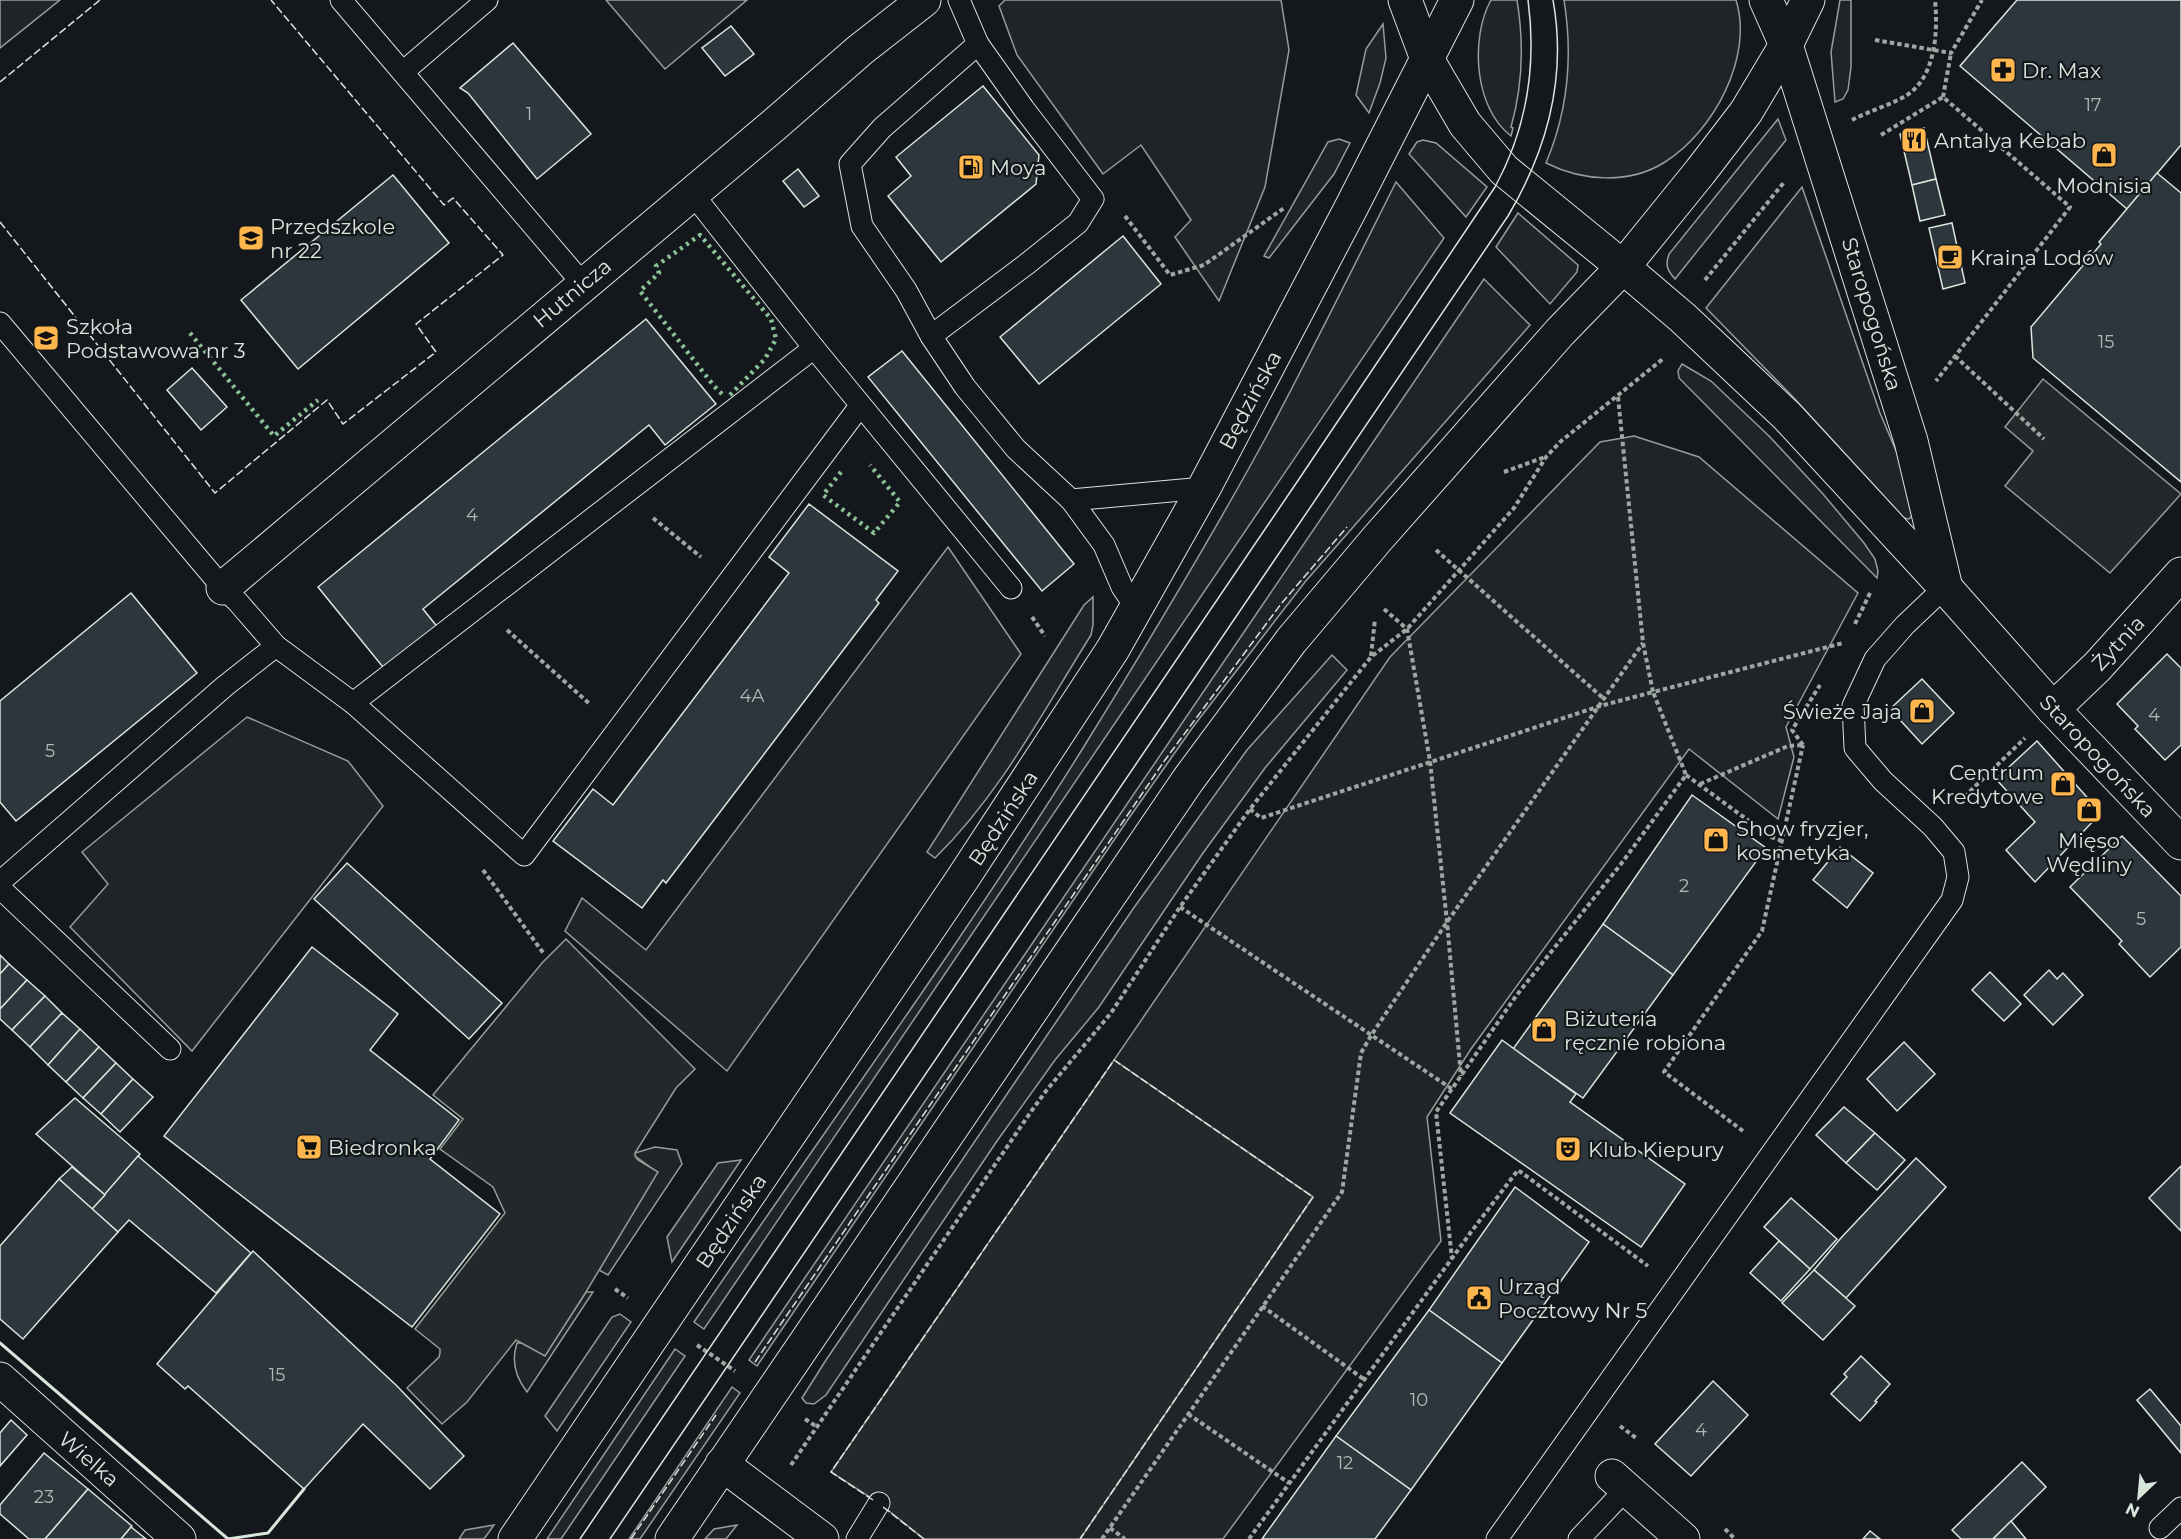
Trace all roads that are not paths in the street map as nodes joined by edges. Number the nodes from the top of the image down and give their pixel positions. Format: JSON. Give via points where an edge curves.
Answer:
{"nodes":[{"id":1,"x":341,"y":0,"type":"edge"},
{"id":2,"x":487,"y":0,"type":"edge"},
{"id":3,"x":924,"y":0,"type":"edge"},
{"id":4,"x":959,"y":0,"type":"edge"},
{"id":5,"x":1405,"y":0,"type":"edge"},
{"id":6,"x":1457,"y":0,"type":"edge"},
{"id":7,"x":1766,"y":0,"type":"edge"},
{"id":8,"x":1808,"y":0,"type":"edge"},
{"id":9,"x":978,"y":44,"type":"junction"},
{"id":10,"x":1786,"y":45,"type":"junction"},
{"id":11,"x":1426,"y":59,"type":"junction"},
{"id":12,"x":403,"y":72,"type":"junction"},
{"id":13,"x":692,"y":193,"type":"junction"},
{"id":14,"x":1623,"y":267,"type":"junction"},
{"id":15,"x":583,"y":284,"type":"junction"},
{"id":16,"x":0,"y":323,"type":"edge"},
{"id":17,"x":931,"y":336,"type":"junction"},
{"id":18,"x":814,"y":348,"type":"junction"},
{"id":19,"x":860,"y":406,"type":"junction"},
{"id":20,"x":1204,"y":488,"type":"junction"},
{"id":21,"x":1071,"y":500,"type":"junction"},
{"id":22,"x":2181,"y":574,"type":"edge"},
{"id":23,"x":1945,"y":587,"type":"junction"},
{"id":24,"x":223,"y":588,"type":"junction"},
{"id":25,"x":1011,"y":588,"type":"dead end"},
{"id":26,"x":1137,"y":609,"type":"junction"},
{"id":27,"x":276,"y":646,"type":"junction"},
{"id":28,"x":353,"y":703,"type":"junction"},
{"id":29,"x":2042,"y":720,"type":"junction"},
{"id":30,"x":2181,"y":843,"type":"edge"},
{"id":31,"x":0,"y":882,"type":"edge"},
{"id":32,"x":0,"y":888,"type":"edge"},
{"id":33,"x":170,"y":1049,"type":"dead end"},
{"id":34,"x":0,"y":1379,"type":"edge"},
{"id":35,"x":722,"y":1464,"type":"junction"},
{"id":36,"x":1619,"y":1483,"type":"joint"},
{"id":37,"x":879,"y":1503,"type":"dead end"},
{"id":38,"x":2181,"y":1508,"type":"edge"},
{"id":39,"x":2160,"y":1528,"type":"dead end"},
{"id":40,"x":179,"y":1539,"type":"edge"},
{"id":41,"x":515,"y":1539,"type":"edge"},
{"id":42,"x":672,"y":1539,"type":"edge"},
{"id":43,"x":822,"y":1539,"type":"edge"},
{"id":44,"x":857,"y":1539,"type":"edge"},
{"id":45,"x":1497,"y":1539,"type":"edge"},
{"id":46,"x":1579,"y":1539,"type":"edge"},
{"id":47,"x":1683,"y":1539,"type":"edge"}],
"edges":[{"from":1,"to":12,"type":"lane"},
{"from":2,"to":12,"type":"lane"},
{"from":3,"to":13,"type":"street","name":"Hutnicza"},
{"from":4,"to":9,"type":"lane"},
{"from":5,"to":11,"type":"street","name":"Staropogońska"},
{"from":6,"to":11,"type":"street","name":"Będzińska"},
{"from":7,"to":10,"type":"street","name":"Staropogońska"},
{"from":8,"to":10,"type":"street"},
{"from":9,"to":17,"type":"lane","via":[[882,128],[850,164],[862,226],[906,290]]},
{"from":9,"to":17,"type":"lane","via":[[1093,199],[1078,223]]},
{"from":10,"to":14,"type":"street","via":[[1746,112]]},
{"from":10,"to":23,"type":"street","name":"Staropogońska","via":[[1911,441]]},
{"from":11,"to":14,"type":"street","name":"Staropogońska","via":[[1465,124],[1504,170]]},
{"from":11,"to":20,"type":"street","name":"Będzińska"},
{"from":12,"to":15,"type":"lane"},
{"from":13,"to":15,"type":"street","name":"Hutnicza"},
{"from":13,"to":18,"type":"lane"},
{"from":14,"to":23,"type":"street","name":"Staropogońska","via":[[1787,416]]},
{"from":14,"to":35,"type":"street","via":[[1377,539],[1284,651],[1188,780]]},
{"from":15,"to":24,"type":"street","name":"Hutnicza"},
{"from":16,"to":24,"type":"lane"},
{"from":17,"to":21,"type":"lane","via":[[965,387],[1016,449]]},
{"from":18,"to":19,"type":"lane"},
{"from":18,"to":28,"type":"lane"},
{"from":19,"to":25,"type":"lane"},
{"from":19,"to":28,"type":"lane","via":[[524,855]]},
{"from":20,"to":21,"type":"lane"},
{"from":20,"to":26,"type":"street","name":"Będzińska"},
{"from":21,"to":26,"type":"lane","via":[[1104,545],[1122,587]]},
{"from":22,"to":29,"type":"street","name":"Żytnia","via":[[2097,667]]},
{"from":23,"to":29,"type":"street","name":"Staropogońska"},
{"from":23,"to":45,"type":"lane","via":[[1875,659],[1853,706],[1855,748],[1954,852],[1958,877],[1952,900]]},
{"from":24,"to":27,"type":"lane"},
{"from":26,"to":41,"type":"street","name":"Będzińska","via":[[961,881]]},
{"from":27,"to":28,"type":"lane"},
{"from":27,"to":31,"type":"lane"},
{"from":29,"to":30,"type":"street","name":"Staropogońska"},
{"from":32,"to":33,"type":"lane"},
{"from":34,"to":40,"type":"street","name":"Wielka"},
{"from":35,"to":42,"type":"street"},
{"from":35,"to":43,"type":"street"},
{"from":36,"to":46,"type":"lane"},
{"from":36,"to":47,"type":"street"},
{"from":37,"to":44,"type":"lane"},
{"from":38,"to":39,"type":"lane"}]}
